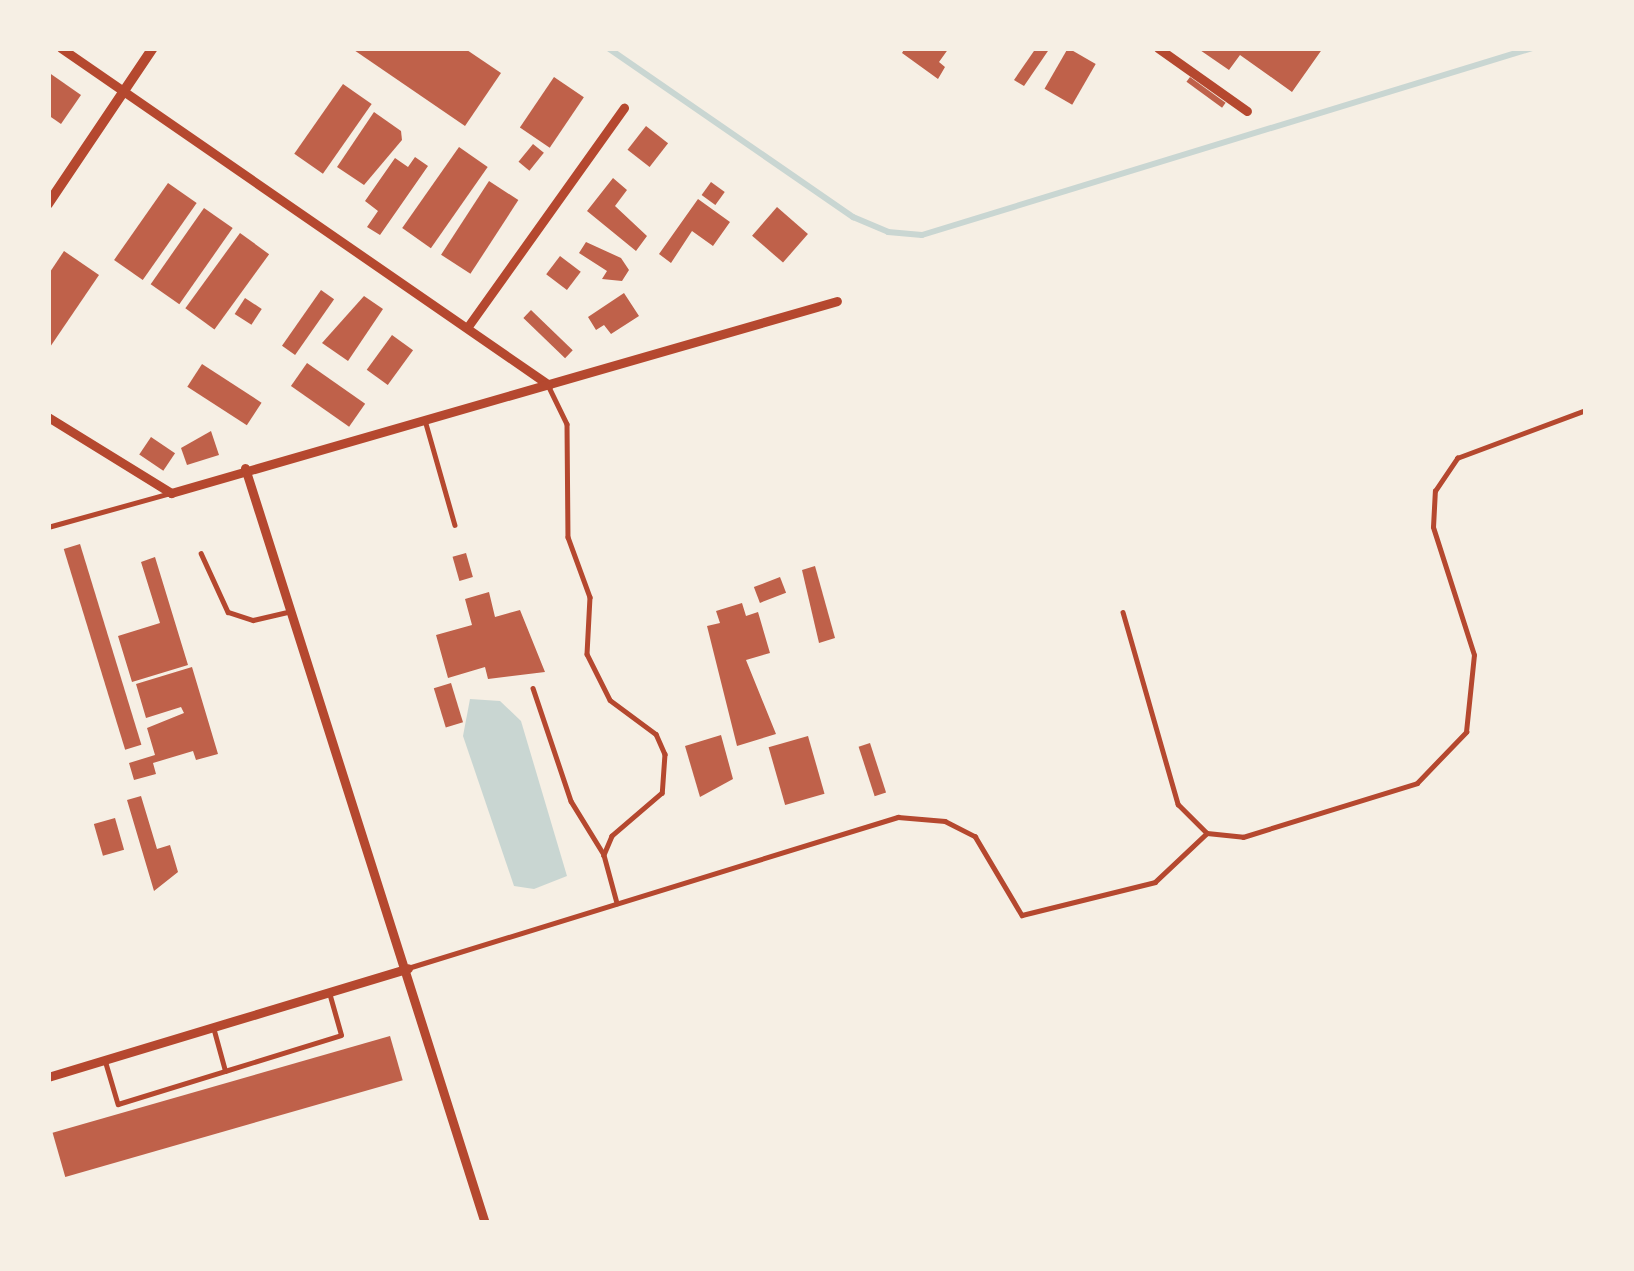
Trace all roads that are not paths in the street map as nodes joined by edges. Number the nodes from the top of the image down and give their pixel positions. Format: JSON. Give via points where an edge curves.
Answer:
{"nodes":[{"id":1,"x":61,"y":48,"type":"edge"},
{"id":2,"x":153,"y":48,"type":"edge"},
{"id":3,"x":1158,"y":48,"type":"edge"},
{"id":4,"x":123,"y":92,"type":"junction"},
{"id":5,"x":624,"y":108,"type":"dead end"},
{"id":6,"x":1247,"y":111,"type":"dead end"},
{"id":7,"x":48,"y":204,"type":"edge"},
{"id":8,"x":837,"y":302,"type":"dead end"},
{"id":9,"x":469,"y":326,"type":"junction"},
{"id":10,"x":549,"y":385,"type":"junction"},
{"id":11,"x":1586,"y":410,"type":"edge"},
{"id":12,"x":48,"y":417,"type":"edge"},
{"id":13,"x":425,"y":419,"type":"junction"},
{"id":14,"x":245,"y":468,"type":"junction"},
{"id":15,"x":171,"y":493,"type":"junction"},
{"id":16,"x":455,"y":525,"type":"dead end"},
{"id":17,"x":48,"y":527,"type":"edge"},
{"id":18,"x":201,"y":553,"type":"dead end"},
{"id":19,"x":288,"y":612,"type":"junction"},
{"id":20,"x":1123,"y":613,"type":"dead end"},
{"id":21,"x":533,"y":688,"type":"dead end"},
{"id":22,"x":1207,"y":833,"type":"junction"},
{"id":23,"x":604,"y":855,"type":"junction"},
{"id":24,"x":617,"y":904,"type":"junction"},
{"id":25,"x":407,"y":968,"type":"junction"},
{"id":26,"x":329,"y":992,"type":"junction"},
{"id":27,"x":213,"y":1027,"type":"junction"},
{"id":28,"x":105,"y":1060,"type":"junction"},
{"id":29,"x":225,"y":1072,"type":"junction"},
{"id":30,"x":48,"y":1077,"type":"edge"},
{"id":31,"x":485,"y":1223,"type":"edge"}],
"edges":[{"from":1,"to":4,"type":"street"},
{"from":2,"to":4,"type":"street"},
{"from":3,"to":6,"type":"street"},
{"from":4,"to":7,"type":"street"},
{"from":4,"to":9,"type":"street"},
{"from":5,"to":9,"type":"street"},
{"from":8,"to":10,"type":"street"},
{"from":9,"to":10,"type":"street"},
{"from":10,"to":13,"type":"street"},
{"from":10,"to":23,"type":"lane","via":[[567,424],[568,537],[590,597],[587,654],[610,700],[656,734],[665,754],[662,793],[612,836]]},
{"from":11,"to":22,"type":"lane","via":[[1456,458],[1435,491],[1433,527],[1474,655],[1466,732],[1417,783],[1244,837]]},
{"from":12,"to":15,"type":"street"},
{"from":13,"to":14,"type":"street"},
{"from":13,"to":16,"type":"lane"},
{"from":14,"to":15,"type":"street"},
{"from":14,"to":19,"type":"street"},
{"from":15,"to":17,"type":"lane"},
{"from":18,"to":19,"type":"lane","via":[[220,600],[239,620]]},
{"from":19,"to":25,"type":"street","via":[[325,702]]},
{"from":20,"to":22,"type":"lane","via":[[1178,804]]},
{"from":21,"to":23,"type":"lane","via":[[571,801]]},
{"from":22,"to":24,"type":"lane","via":[[1155,882],[1022,915],[975,836],[945,821],[898,817]]},
{"from":23,"to":24,"type":"lane"},
{"from":24,"to":25,"type":"lane"},
{"from":25,"to":26,"type":"street"},
{"from":25,"to":31,"type":"street"},
{"from":26,"to":27,"type":"street"},
{"from":26,"to":29,"type":"lane","via":[[341,1035]]},
{"from":27,"to":28,"type":"street"},
{"from":27,"to":29,"type":"lane"},
{"from":28,"to":29,"type":"lane","via":[[118,1104]]},
{"from":28,"to":30,"type":"street"}]}
